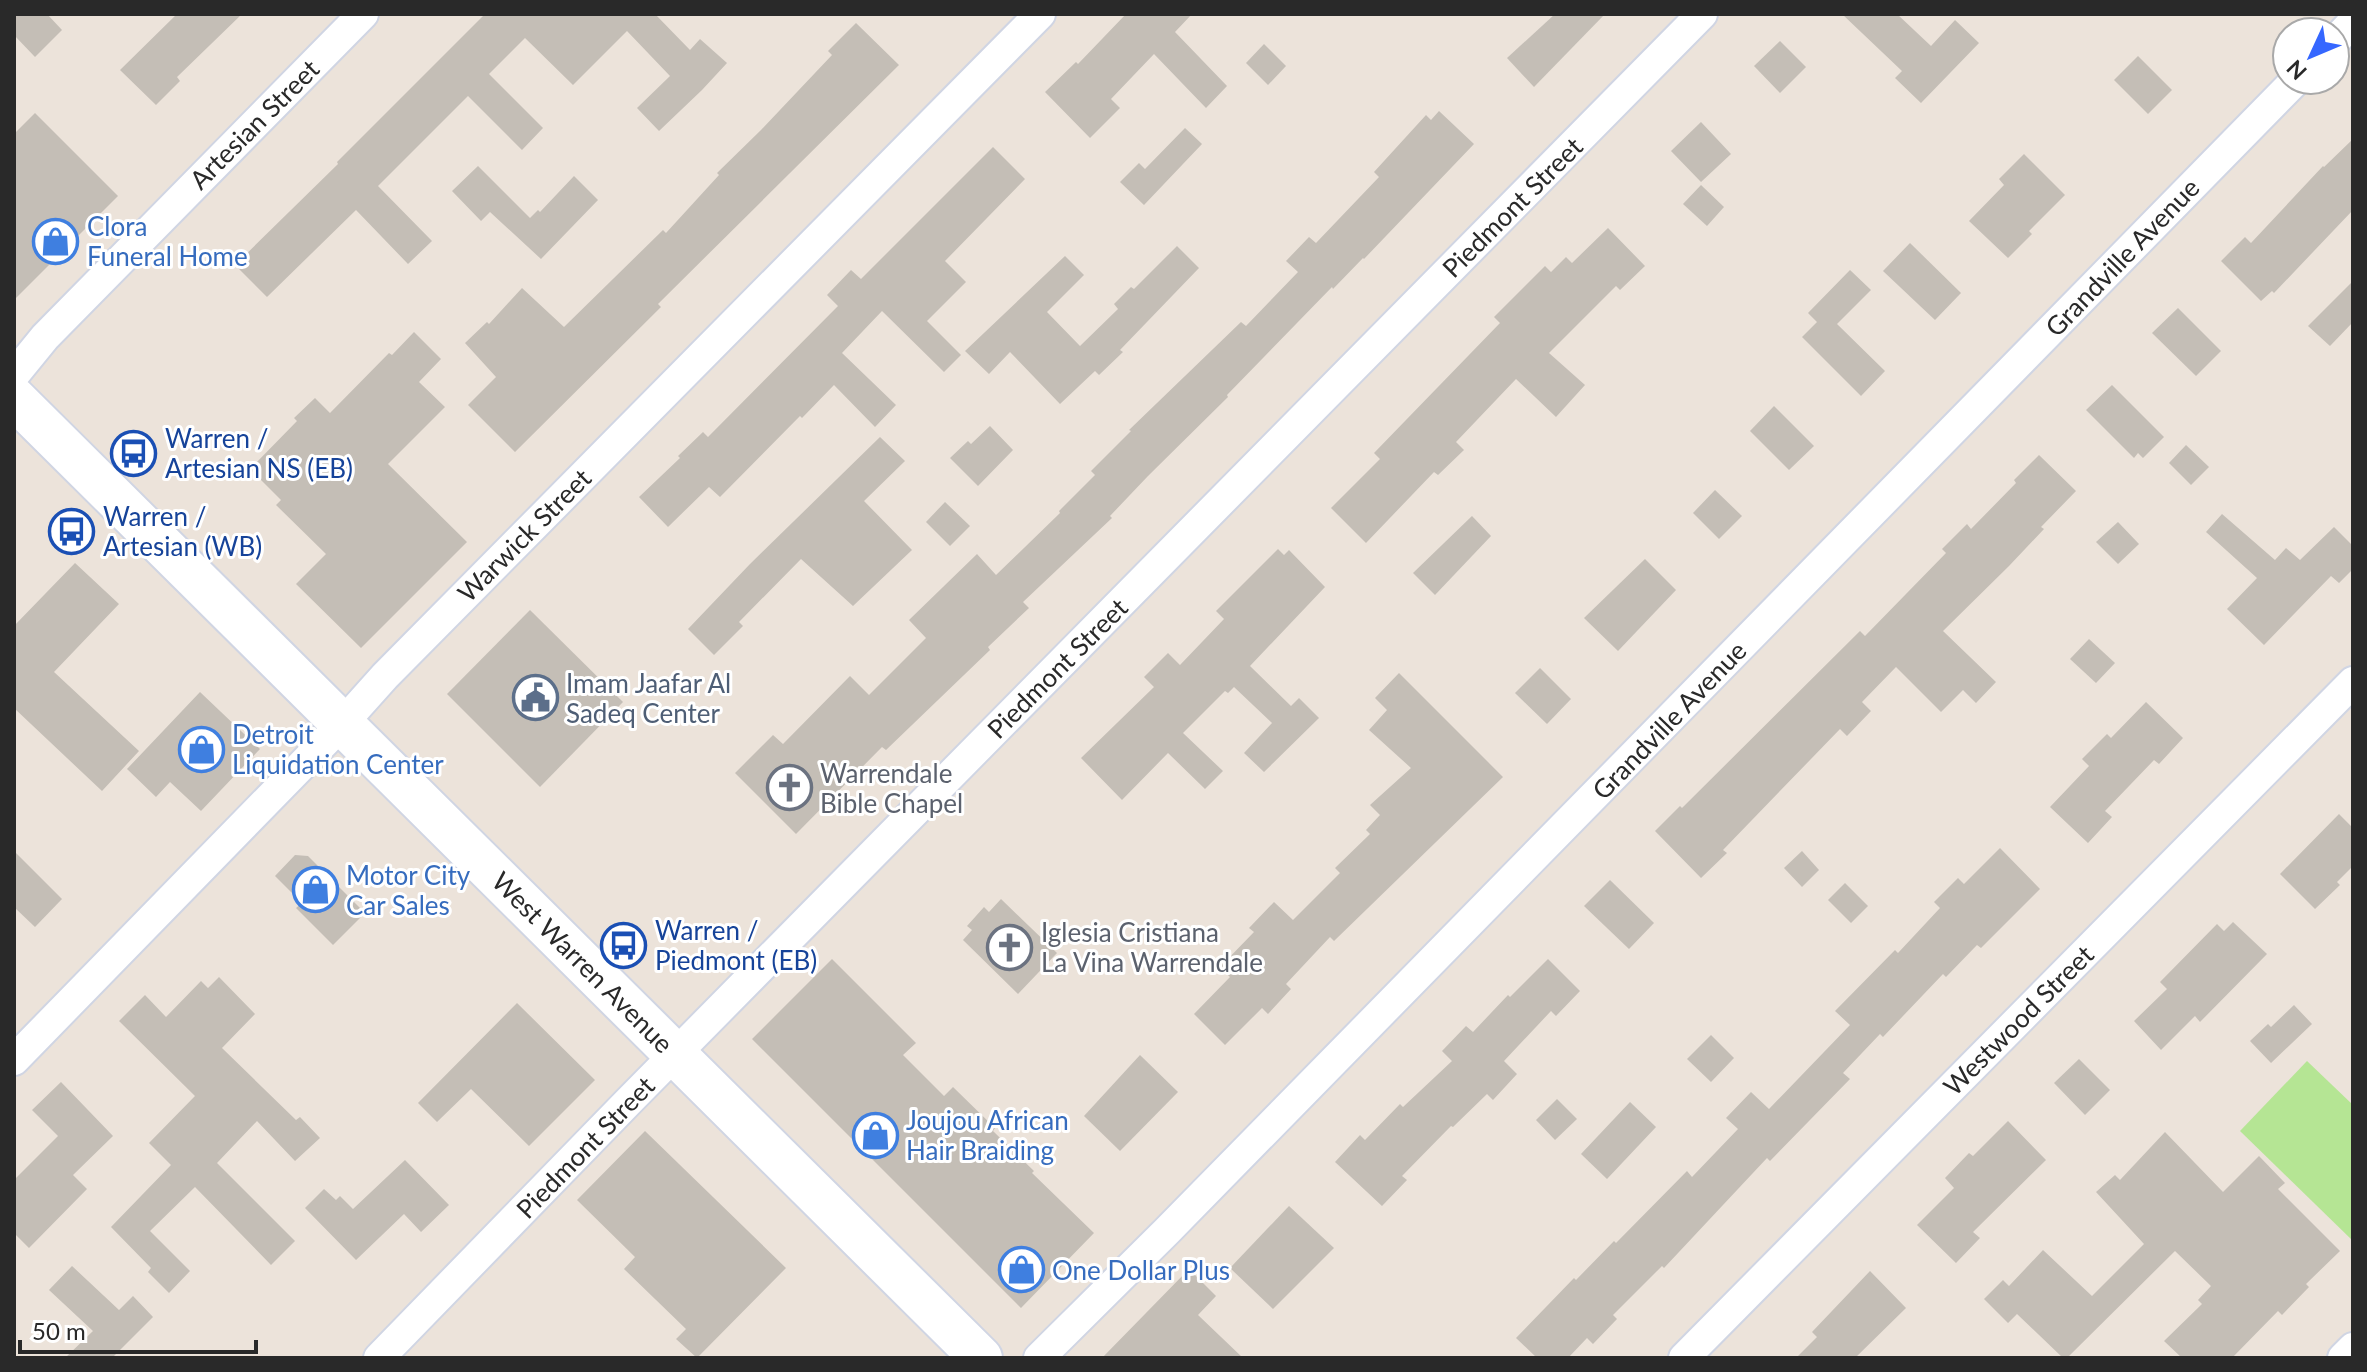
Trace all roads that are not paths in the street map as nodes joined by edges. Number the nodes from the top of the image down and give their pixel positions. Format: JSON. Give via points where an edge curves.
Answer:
{"nodes":[{"id":1,"x":363,"y":14,"type":"edge"},
{"id":2,"x":1040,"y":14,"type":"edge"},
{"id":3,"x":1702,"y":14,"type":"edge"},
{"id":4,"x":2280,"y":96,"type":"edge"},
{"id":5,"x":14,"y":375,"type":"edge"},
{"id":6,"x":14,"y":398,"type":"edge"},
{"id":7,"x":2353,"y":682,"type":"edge"},
{"id":8,"x":342,"y":724,"type":"junction"},
{"id":9,"x":676,"y":1055,"type":"junction"},
{"id":10,"x":14,"y":1060,"type":"edge"},
{"id":11,"x":2353,"y":1348,"type":"edge"},
{"id":12,"x":379,"y":1358,"type":"edge"},
{"id":13,"x":981,"y":1358,"type":"edge"},
{"id":14,"x":1039,"y":1358,"type":"edge"},
{"id":15,"x":1684,"y":1358,"type":"edge"},
{"id":16,"x":2343,"y":1358,"type":"edge"}],
"edges":[{"from":1,"to":5,"type":"street","name":"Artesian Street","via":[[45,337]]},
{"from":2,"to":8,"type":"street","name":"Warwick Street"},
{"from":3,"to":9,"type":"street","name":"Piedmont Street"},
{"from":4,"to":14,"type":"street","name":"Grandville Avenue"},
{"from":6,"to":8,"type":"main road","name":"West Warren Avenue"},
{"from":7,"to":15,"type":"street","name":"Westwood Street"},
{"from":8,"to":9,"type":"main road","name":"West Warren Avenue"},
{"from":8,"to":10,"type":"street","name":"Warwick Street"},
{"from":9,"to":12,"type":"street","name":"Piedmont Street"},
{"from":9,"to":13,"type":"main road","name":"West Warren Avenue"},
{"from":11,"to":16,"type":"street"}]}
